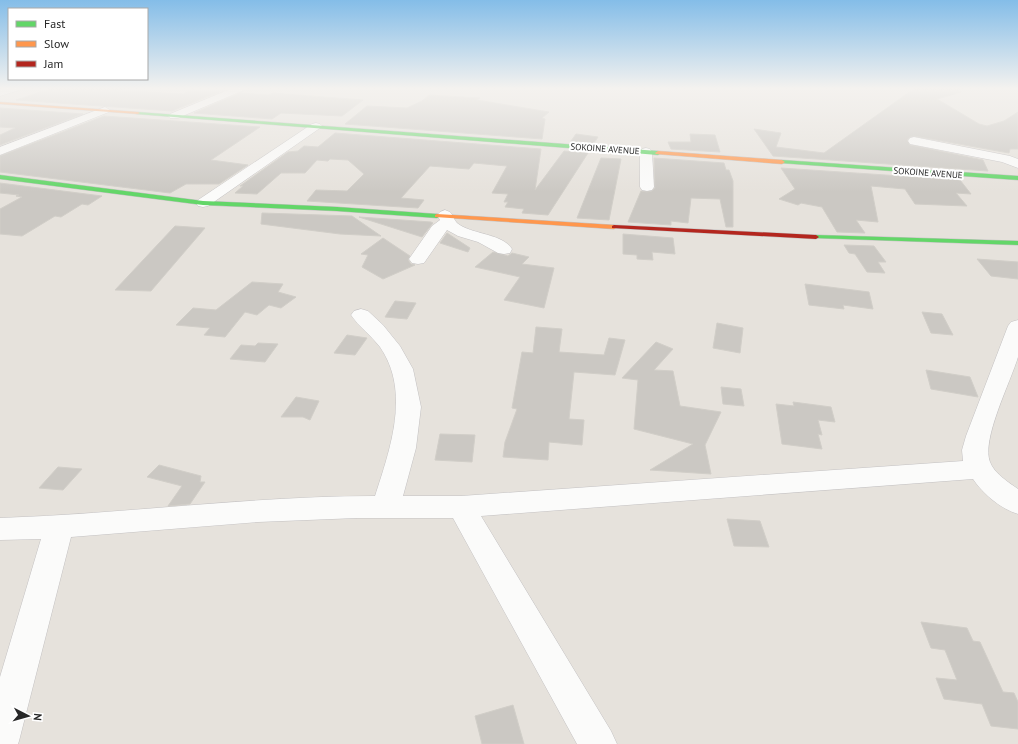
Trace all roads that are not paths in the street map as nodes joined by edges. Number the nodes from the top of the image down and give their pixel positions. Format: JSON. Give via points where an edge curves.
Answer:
{"nodes":[{"id":1,"x":72,"y":123,"type":"edge"},
{"id":2,"x":269,"y":123,"type":"edge"},
{"id":3,"x":316,"y":126,"type":"junction"},
{"id":4,"x":914,"y":141,"type":"dead end"},
{"id":5,"x":0,"y":151,"type":"edge"},
{"id":6,"x":646,"y":152,"type":"junction"},
{"id":7,"x":1018,"y":164,"type":"edge"},
{"id":8,"x":0,"y":177,"type":"edge"},
{"id":9,"x":1018,"y":178,"type":"edge"},
{"id":10,"x":647,"y":187,"type":"dead end"},
{"id":11,"x":203,"y":203,"type":"junction"},
{"id":12,"x":446,"y":218,"type":"junction"},
{"id":13,"x":1018,"y":243,"type":"edge"},
{"id":14,"x":504,"y":249,"type":"dead end"},
{"id":15,"x":418,"y":259,"type":"dead end"},
{"id":16,"x":361,"y":315,"type":"dead end"},
{"id":17,"x":1018,"y":326,"type":"edge"},
{"id":18,"x":979,"y":469,"type":"junction"},
{"id":19,"x":1018,"y":504,"type":"edge"},
{"id":20,"x":386,"y":507,"type":"junction"},
{"id":21,"x":461,"y":507,"type":"junction"},
{"id":22,"x":59,"y":526,"type":"junction"},
{"id":23,"x":0,"y":529,"type":"edge"},
{"id":24,"x":0,"y":741,"type":"edge"},
{"id":25,"x":598,"y":744,"type":"edge"}],
"edges":[{"from":1,"to":5,"type":"street"},
{"from":2,"to":3,"type":"street","name":"SOKOINE AVENUE"},
{"from":3,"to":6,"type":"street","name":"SOKOINE AVENUE"},
{"from":3,"to":11,"type":"street"},
{"from":4,"to":7,"type":"street","via":[[1005,158]]},
{"from":6,"to":9,"type":"street","name":"SOKOINE AVENUE"},
{"from":6,"to":10,"type":"street"},
{"from":8,"to":11,"type":"street"},
{"from":11,"to":12,"type":"street"},
{"from":12,"to":13,"type":"street","via":[[850,239]]},
{"from":12,"to":14,"type":"street","via":[[450,225],[464,233]]},
{"from":12,"to":15,"type":"street"},
{"from":16,"to":20,"type":"street","via":[[390,346],[402,370],[409,407],[402,448]]},
{"from":17,"to":18,"type":"street","via":[[978,436],[975,452]]},
{"from":18,"to":19,"type":"street"},
{"from":18,"to":21,"type":"street"},
{"from":20,"to":21,"type":"street"},
{"from":20,"to":22,"type":"street","via":[[258,510]]},
{"from":21,"to":25,"type":"street"},
{"from":22,"to":23,"type":"street"},
{"from":22,"to":24,"type":"street"}]}
